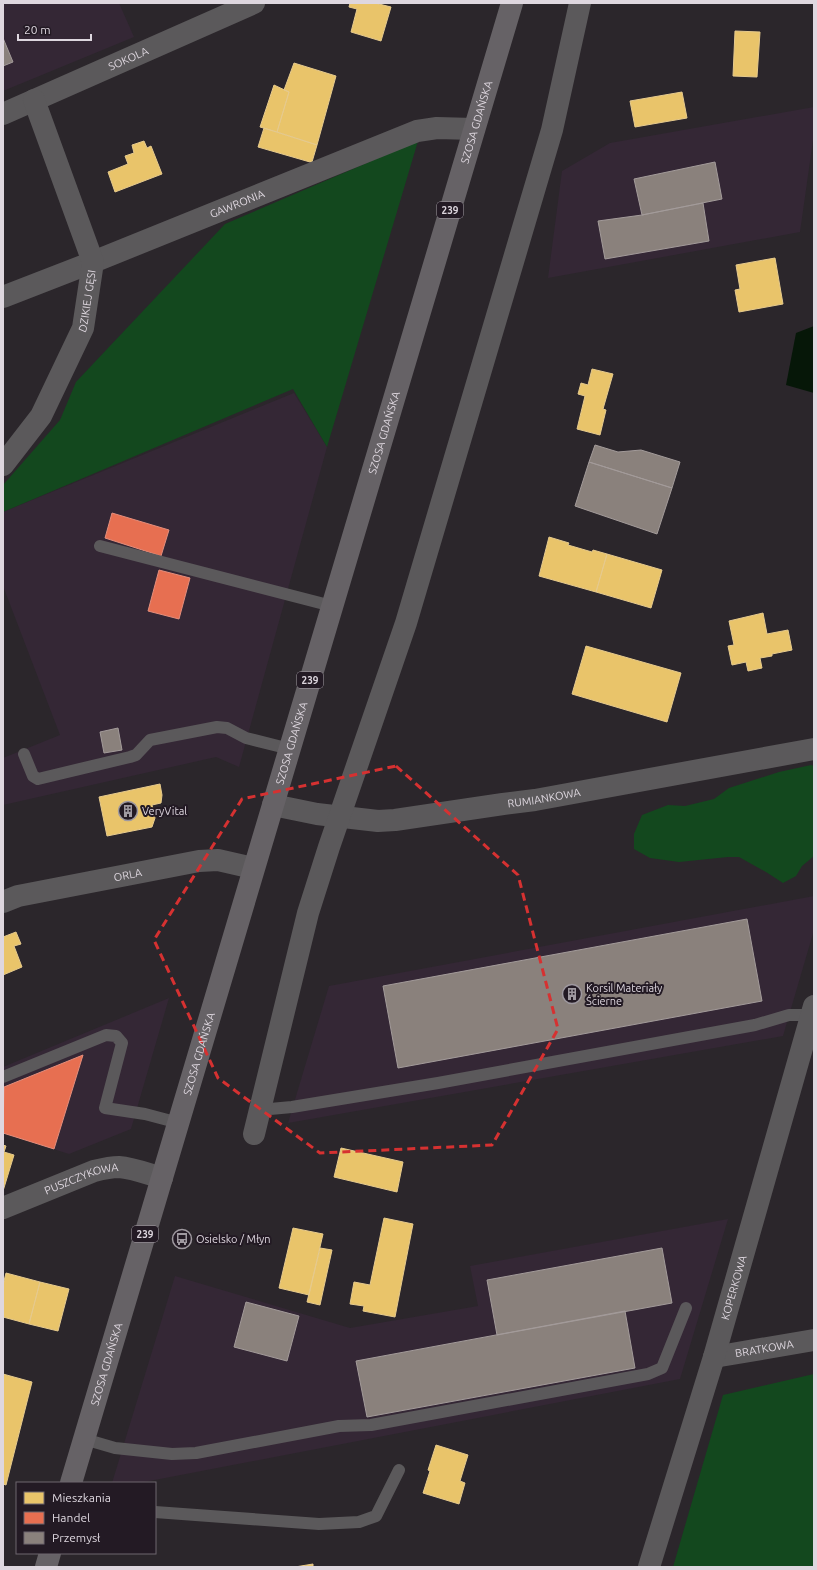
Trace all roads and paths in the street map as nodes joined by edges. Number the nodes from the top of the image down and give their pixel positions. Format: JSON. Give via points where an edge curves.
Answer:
{"nodes":[{"id":1,"x":254,"y":3,"type":"edge"},
{"id":2,"x":512,"y":3,"type":"edge"},
{"id":3,"x":580,"y":3,"type":"edge"},
{"id":4,"x":34,"y":100,"type":"junction"},
{"id":5,"x":3,"y":114,"type":"edge"},
{"id":6,"x":474,"y":129,"type":"junction"},
{"id":7,"x":93,"y":262,"type":"junction"},
{"id":8,"x":3,"y":297,"type":"edge"},
{"id":9,"x":3,"y":465,"type":"edge"},
{"id":10,"x":100,"y":546,"type":"dead end"},
{"id":11,"x":332,"y":606,"type":"junction"},
{"id":12,"x":290,"y":749,"type":"junction"},
{"id":13,"x":814,"y":749,"type":"edge"},
{"id":14,"x":24,"y":754,"type":"dead end"},
{"id":15,"x":273,"y":805,"type":"junction"},
{"id":16,"x":340,"y":817,"type":"junction"},
{"id":17,"x":253,"y":868,"type":"junction"},
{"id":18,"x":3,"y":902,"type":"edge"},
{"id":19,"x":813,"y":1011,"type":"edge"},
{"id":20,"x":3,"y":1077,"type":"edge"},
{"id":21,"x":260,"y":1110,"type":"junction"},
{"id":22,"x":179,"y":1123,"type":"junction"},
{"id":23,"x":254,"y":1134,"type":"dead end"},
{"id":24,"x":162,"y":1178,"type":"junction"},
{"id":25,"x":3,"y":1208,"type":"edge"},
{"id":26,"x":686,"y":1308,"type":"dead end"},
{"id":27,"x":814,"y":1340,"type":"edge"},
{"id":28,"x":714,"y":1357,"type":"junction"},
{"id":29,"x":84,"y":1439,"type":"junction"},
{"id":30,"x":399,"y":1470,"type":"dead end"},
{"id":31,"x":71,"y":1482,"type":"edge"},
{"id":32,"x":156,"y":1512,"type":"edge"},
{"id":33,"x":50,"y":1554,"type":"edge"},
{"id":34,"x":46,"y":1567,"type":"edge"},
{"id":35,"x":649,"y":1567,"type":"edge"}],
"edges":[{"from":1,"to":4,"type":"street","name":"SOKOLA"},
{"from":2,"to":6,"type":"main road","name":"SZOSA GDAŃSKA","number":"239"},
{"from":3,"to":16,"type":"street","via":[[552,130],[528,214],[406,623]]},
{"from":4,"to":5,"type":"street","name":"SOKOLA"},
{"from":4,"to":7,"type":"street","name":"DZIKIEJ GĘSI"},
{"from":6,"to":7,"type":"street","name":"GAWRONIA","via":[[436,128],[417,131]]},
{"from":6,"to":11,"type":"main road","name":"SZOSA GDAŃSKA","number":"239"},
{"from":7,"to":8,"type":"street","name":"GAWRONIA"},
{"from":7,"to":9,"type":"street","name":"DZIKIEJ GĘSI","via":[[83,328],[40,416]]},
{"from":10,"to":11,"type":"lane"},
{"from":11,"to":12,"type":"main road","name":"SZOSA GDAŃSKA","number":"239"},
{"from":12,"to":14,"type":"lane","via":[[246,738],[227,728],[217,727],[156,738],[130,757],[38,779],[33,776]]},
{"from":12,"to":15,"type":"main road","name":"SZOSA GDAŃSKA","number":"239"},
{"from":13,"to":16,"type":"street","name":"RUMIANKOWA","via":[[535,800],[395,820]]},
{"from":15,"to":16,"type":"street","name":"RUMIANKOWA"},
{"from":15,"to":17,"type":"main road","name":"SZOSA GDAŃSKA","number":"239"},
{"from":16,"to":21,"type":"street","via":[[308,913]]},
{"from":17,"to":18,"type":"street","name":"ORLA","via":[[218,860],[199,861],[18,896]]},
{"from":17,"to":22,"type":"main road","name":"SZOSA GDAŃSKA","number":"239"},
{"from":19,"to":21,"type":"lane","via":[[755,1025],[438,1083]]},
{"from":19,"to":28,"type":"street","name":"KOPERKOWA"},
{"from":20,"to":22,"type":"lane","via":[[106,1035],[116,1036],[122,1043],[106,1108]]},
{"from":21,"to":23,"type":"street"},
{"from":22,"to":24,"type":"main road","name":"SZOSA GDAŃSKA","number":"239"},
{"from":24,"to":25,"type":"street","name":"PUSZCZYKOWA","via":[[119,1167],[107,1168]]},
{"from":24,"to":29,"type":"main road","name":"SZOSA GDAŃSKA","number":"239"},
{"from":26,"to":29,"type":"lane","via":[[662,1368],[648,1374],[371,1425],[339,1426],[196,1453],[172,1454],[115,1448]]},
{"from":27,"to":28,"type":"street","name":"BRATKOWA"},
{"from":28,"to":35,"type":"street","name":"KOPERKOWA"},
{"from":29,"to":31,"type":"main road","name":"SZOSA GDAŃSKA","number":"239"},
{"from":30,"to":32,"type":"lane","via":[[376,1516],[359,1522],[319,1524]]},
{"from":33,"to":34,"type":"main road"}]}
